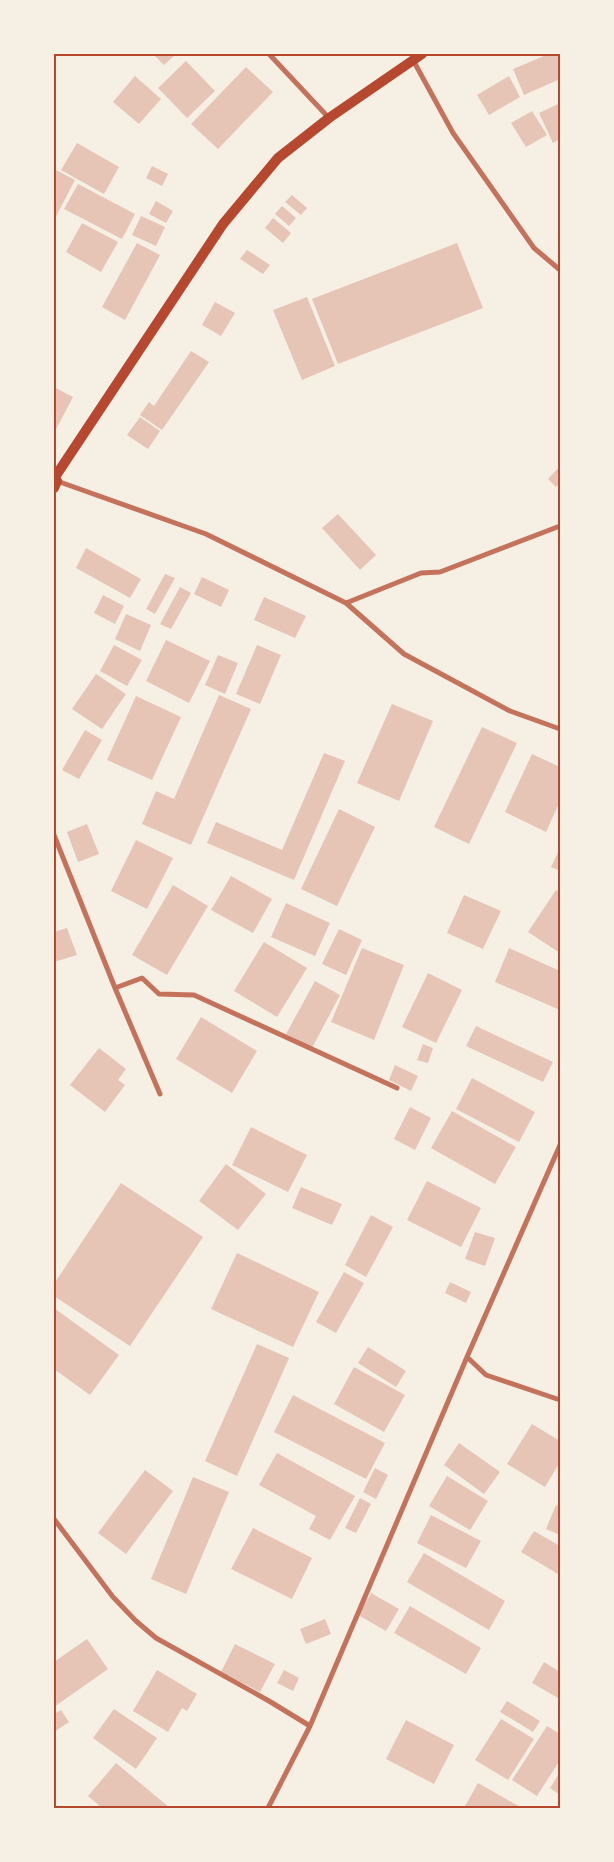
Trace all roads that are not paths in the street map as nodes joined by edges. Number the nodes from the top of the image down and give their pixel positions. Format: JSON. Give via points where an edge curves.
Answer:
{"nodes":[{"id":1,"x":269,"y":54,"type":"edge"},
{"id":2,"x":417,"y":56,"type":"edge"},
{"id":3,"x":329,"y":118,"type":"junction"},
{"id":4,"x":560,"y":270,"type":"edge"},
{"id":5,"x":55,"y":481,"type":"edge"},
{"id":6,"x":560,"y":526,"type":"edge"},
{"id":7,"x":346,"y":603,"type":"junction"},
{"id":8,"x":560,"y":729,"type":"edge"},
{"id":9,"x":54,"y":835,"type":"edge"},
{"id":10,"x":115,"y":988,"type":"junction"},
{"id":11,"x":397,"y":1088,"type":"dead end"},
{"id":12,"x":160,"y":1094,"type":"dead end"},
{"id":13,"x":560,"y":1145,"type":"edge"},
{"id":14,"x":467,"y":1356,"type":"junction"},
{"id":15,"x":560,"y":1400,"type":"edge"},
{"id":16,"x":54,"y":1519,"type":"edge"},
{"id":17,"x":310,"y":1726,"type":"junction"},
{"id":18,"x":268,"y":1808,"type":"edge"}],
"edges":[{"from":1,"to":3,"type":"street"},
{"from":2,"to":3,"type":"main road"},
{"from":2,"to":4,"type":"street","via":[[453,133],[534,248]]},
{"from":3,"to":5,"type":"main road","via":[[278,158],[224,224]]},
{"from":5,"to":7,"type":"street","via":[[206,534]]},
{"from":6,"to":7,"type":"street","via":[[440,572],[421,574]]},
{"from":7,"to":8,"type":"street","via":[[404,654],[510,711]]},
{"from":9,"to":10,"type":"street"},
{"from":10,"to":11,"type":"street","via":[[142,978],[159,994],[194,995]]},
{"from":10,"to":12,"type":"street"},
{"from":13,"to":14,"type":"street"},
{"from":14,"to":15,"type":"street","via":[[486,1375]]},
{"from":14,"to":17,"type":"street"},
{"from":16,"to":17,"type":"street","via":[[113,1597],[156,1638]]},
{"from":17,"to":18,"type":"street"}]}
